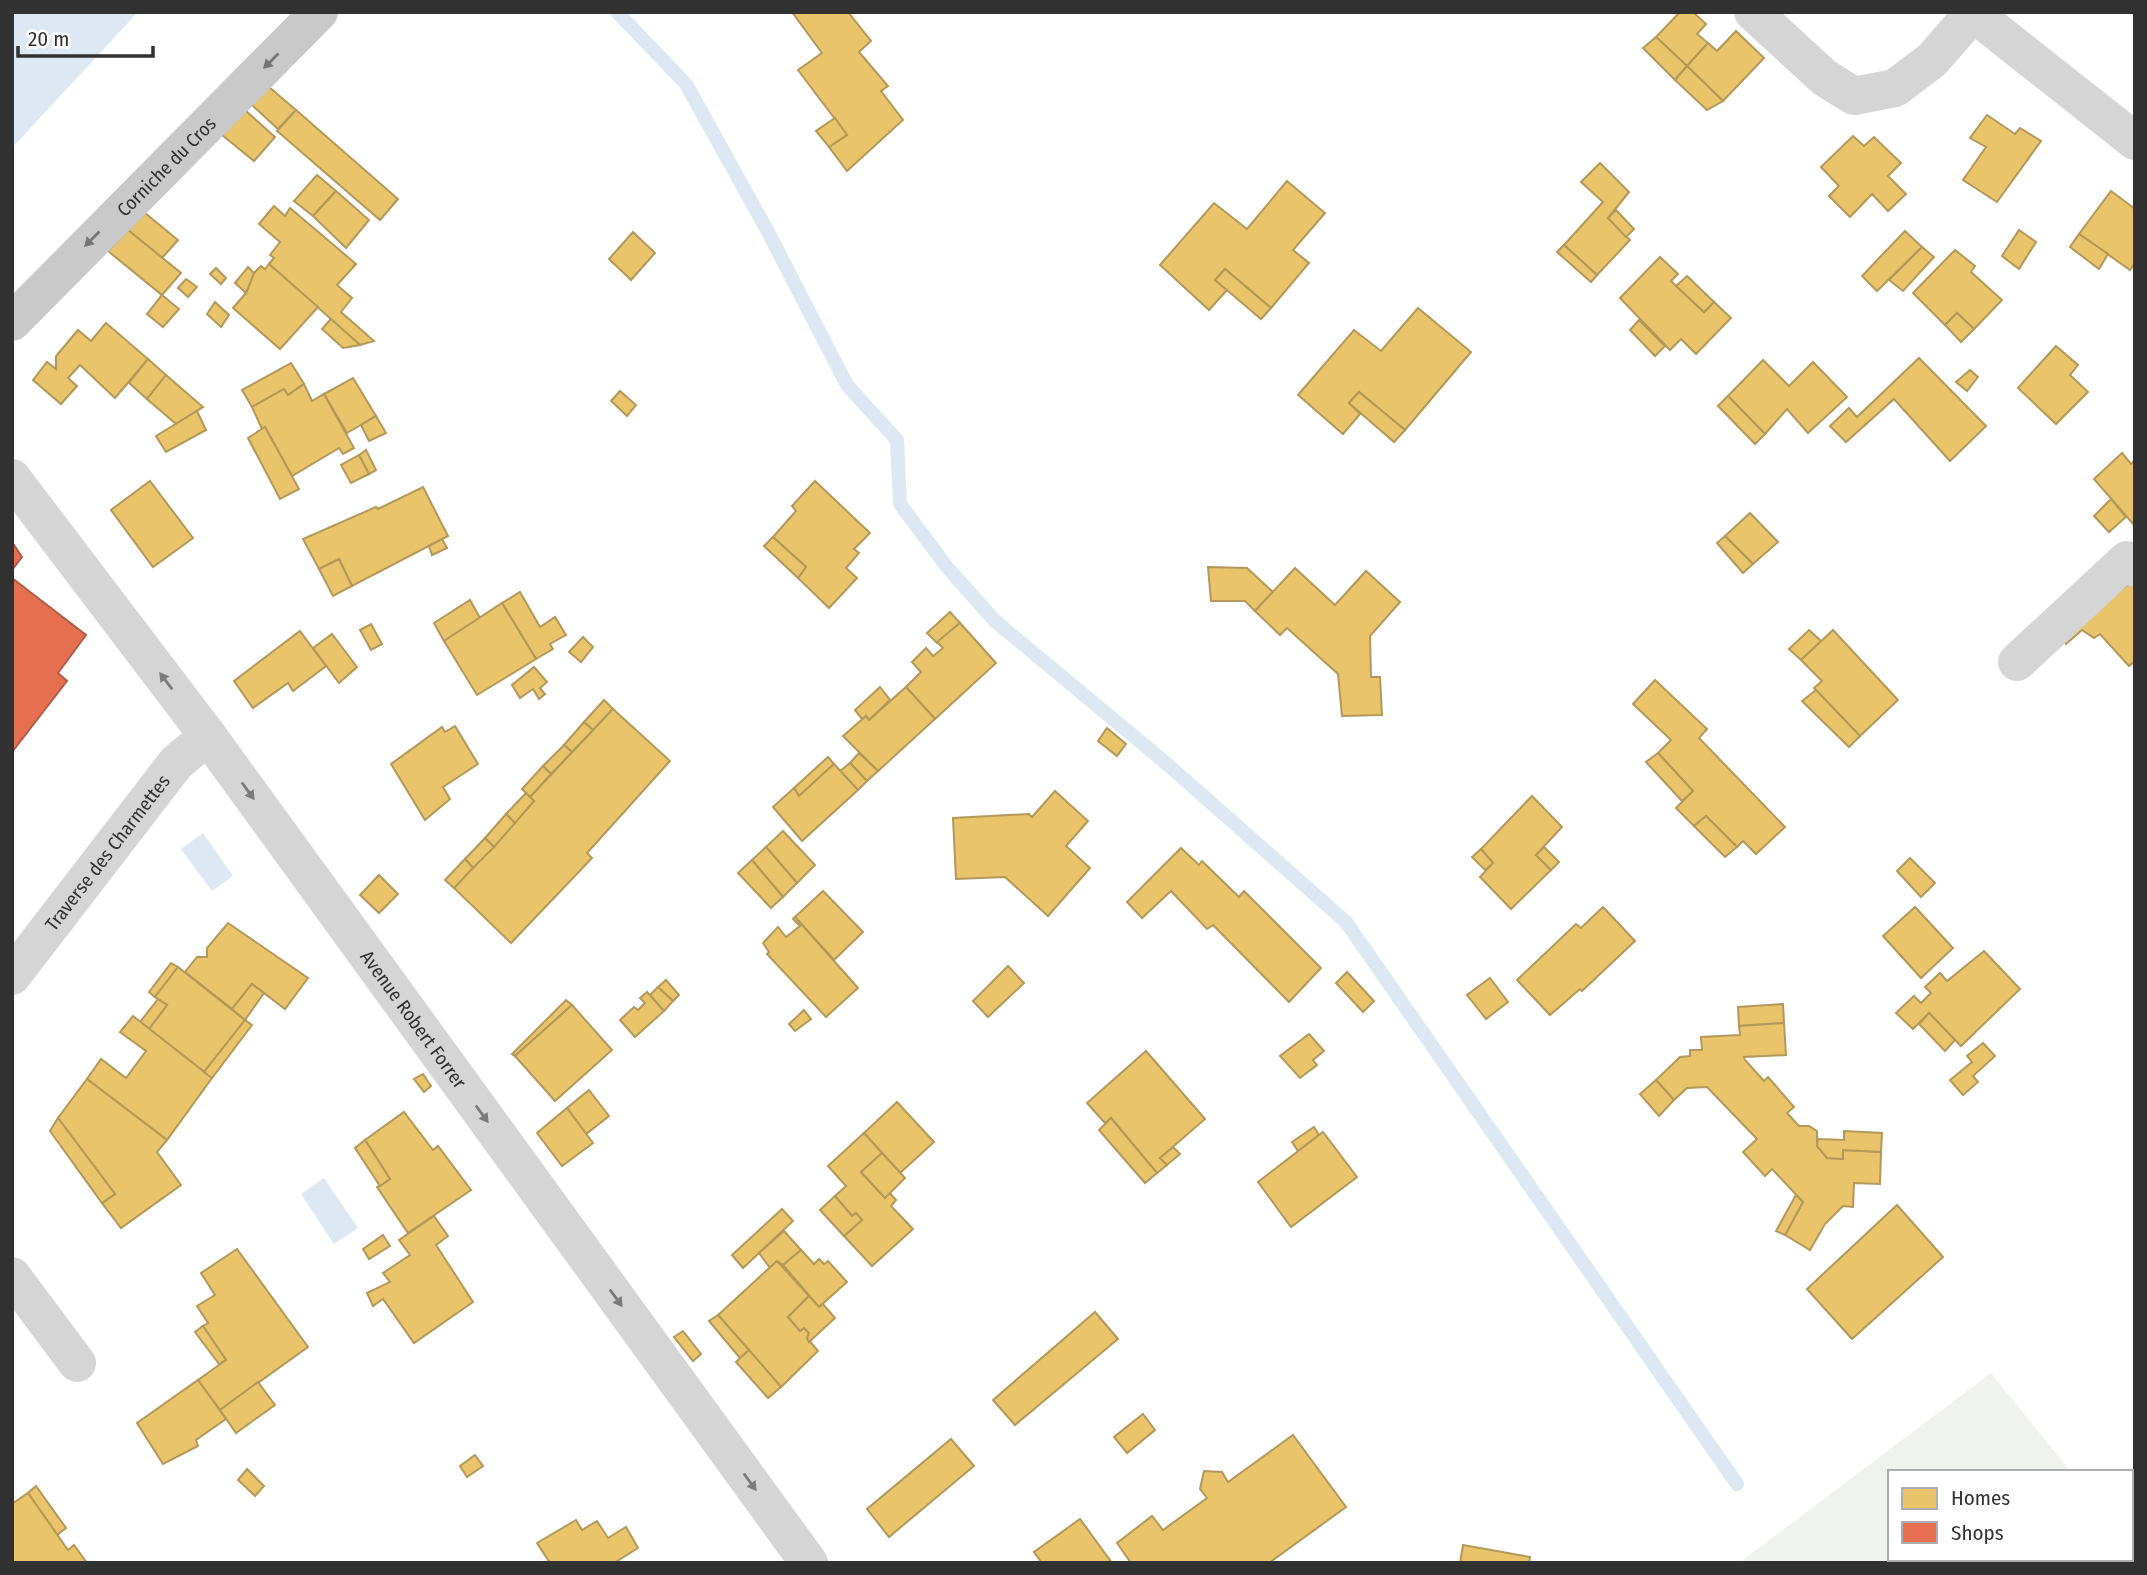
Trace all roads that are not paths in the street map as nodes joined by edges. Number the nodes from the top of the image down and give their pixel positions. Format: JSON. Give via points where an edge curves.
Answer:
{"nodes":[{"id":1,"x":318,"y":12,"type":"edge"},
{"id":2,"x":1754,"y":12,"type":"edge"},
{"id":3,"x":1974,"y":13,"type":"edge"},
{"id":4,"x":2135,"y":141,"type":"edge"},
{"id":5,"x":12,"y":322,"type":"edge"},
{"id":6,"x":12,"y":478,"type":"edge"},
{"id":7,"x":2135,"y":568,"type":"edge"},
{"id":8,"x":2017,"y":662,"type":"dead end"},
{"id":9,"x":208,"y":736,"type":"junction"},
{"id":10,"x":12,"y":976,"type":"edge"},
{"id":11,"x":12,"y":1276,"type":"edge"},
{"id":12,"x":77,"y":1363,"type":"dead end"},
{"id":13,"x":808,"y":1563,"type":"edge"}],
"edges":[{"from":1,"to":5,"type":"main road","name":"Corniche du Cros","one_way":true},
{"from":2,"to":3,"type":"street","via":[[1825,78],[1854,96],[1895,88],[1932,60]]},
{"from":3,"to":4,"type":"street"},
{"from":9,"to":6,"type":"street","name":"Avenue Robert Forrer","one_way":true},
{"from":7,"to":8,"type":"street","via":[[2127,560]]},
{"from":9,"to":10,"type":"street","name":"Traverse des Charmettes","via":[[176,763]]},
{"from":9,"to":13,"type":"street","name":"Avenue Robert Forrer","one_way":true},
{"from":11,"to":12,"type":"street"}]}
